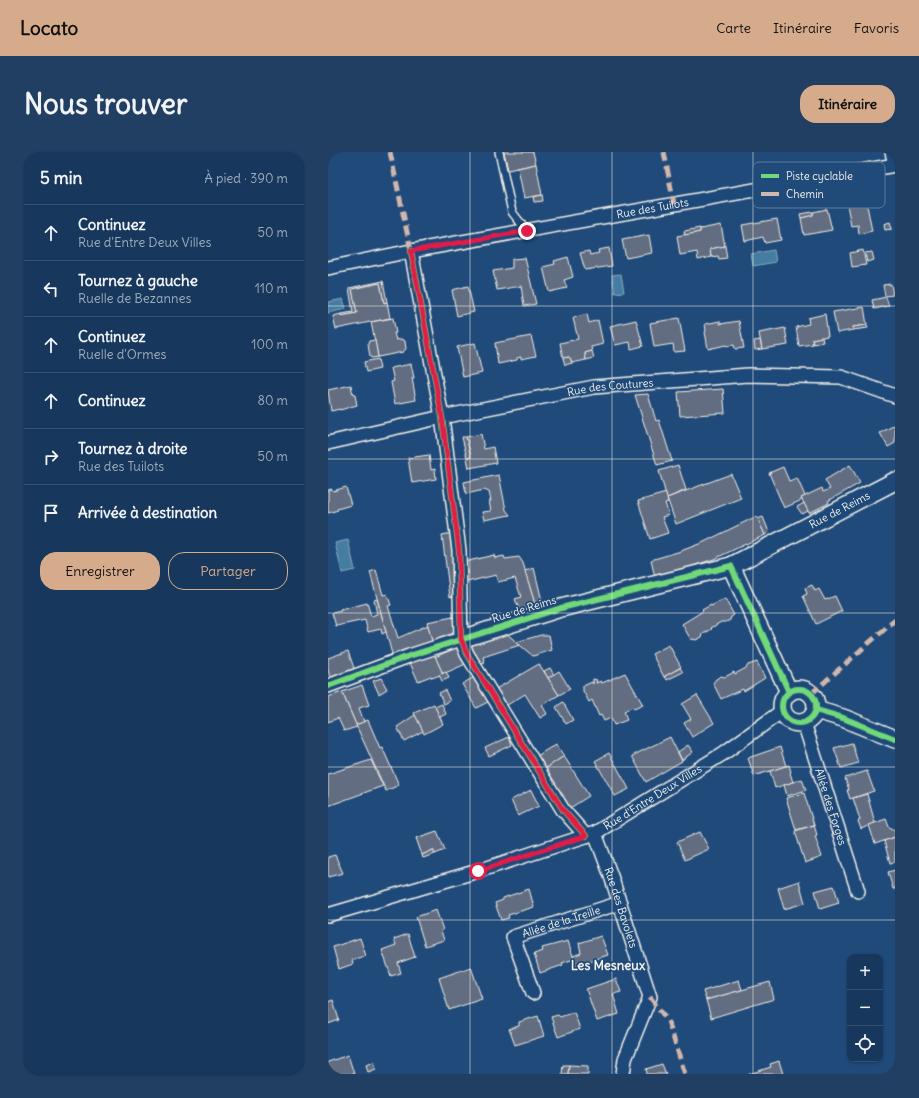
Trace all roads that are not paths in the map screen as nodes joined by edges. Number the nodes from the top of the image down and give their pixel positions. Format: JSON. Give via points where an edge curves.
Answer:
{"nodes":[{"id":1,"x":499,"y":152,"type":"edge"},
{"id":2,"x":889,"y":152,"type":"edge"},
{"id":3,"x":893,"y":165,"type":"edge"},
{"id":4,"x":753,"y":190,"type":"edge"},
{"id":5,"x":527,"y":231,"type":"junction"},
{"id":6,"x":411,"y":251,"type":"junction"},
{"id":7,"x":328,"y":268,"type":"edge"},
{"id":8,"x":895,"y":396,"type":"edge"},
{"id":9,"x":442,"y":417,"type":"junction"},
{"id":10,"x":328,"y":443,"type":"edge"},
{"id":11,"x":895,"y":481,"type":"edge"},
{"id":12,"x":731,"y":566,"type":"junction"},
{"id":13,"x":461,"y":639,"type":"junction"},
{"id":14,"x":328,"y":686,"type":"edge"},
{"id":15,"x":789,"y":692,"type":"junction"},
{"id":16,"x":782,"y":711,"type":"junction"},
{"id":17,"x":810,"y":716,"type":"junction"},
{"id":18,"x":895,"y":739,"type":"edge"},
{"id":19,"x":590,"y":835,"type":"junction"},
{"id":20,"x":858,"y":891,"type":"dead end"},
{"id":21,"x":620,"y":903,"type":"junction"},
{"id":22,"x":328,"y":915,"type":"edge"},
{"id":23,"x":533,"y":993,"type":"dead end"},
{"id":24,"x":623,"y":1074,"type":"edge"}],
"edges":[{"from":1,"to":5,"type":"lane","via":[[512,212]]},
{"from":2,"to":3,"type":"lane"},
{"from":4,"to":5,"type":"street","name":"Rue des Tuilots"},
{"from":5,"to":6,"type":"street","name":"Rue des Tuilots"},
{"from":6,"to":7,"type":"street","name":"Rue des Tuilots"},
{"from":6,"to":9,"type":"street"},
{"from":8,"to":9,"type":"street","name":"Rue des Coutures","via":[[841,377],[748,376],[594,387]]},
{"from":9,"to":10,"type":"street","name":"Rue des Coutures"},
{"from":9,"to":13,"type":"street","via":[[459,550]]},
{"from":11,"to":12,"type":"street","name":"Rue de Reims"},
{"from":12,"to":13,"type":"street","name":"Rue de Reims","via":[[561,608]]},
{"from":12,"to":15,"type":"street"},
{"from":13,"to":14,"type":"street","name":"Rue de Reims"},
{"from":13,"to":19,"type":"street","name":"Rue des Bavolets","via":[[467,654],[563,810]]},
{"from":15,"to":16,"type":"street","via":[[782,701]]},
{"from":15,"to":17,"type":"street","via":[[794,689],[806,690],[815,698],[816,704]]},
{"from":16,"to":17,"type":"street","via":[[788,719],[799,724]]},
{"from":16,"to":19,"type":"street","name":"Rue d'Entre Deux Villes","via":[[724,752]]},
{"from":17,"to":18,"type":"street","via":[[843,718]]},
{"from":17,"to":20,"type":"street","name":"Allée des Forges"},
{"from":19,"to":21,"type":"street","name":"Rue des Bavolets","via":[[612,876]]},
{"from":19,"to":22,"type":"street","name":"Rue d'Entre Deux Villes"},
{"from":21,"to":23,"type":"street","name":"Allée de la Treille","via":[[513,936]]},
{"from":21,"to":24,"type":"street","name":"Rue des Bavolets","via":[[650,997],[625,1059]]}]}
